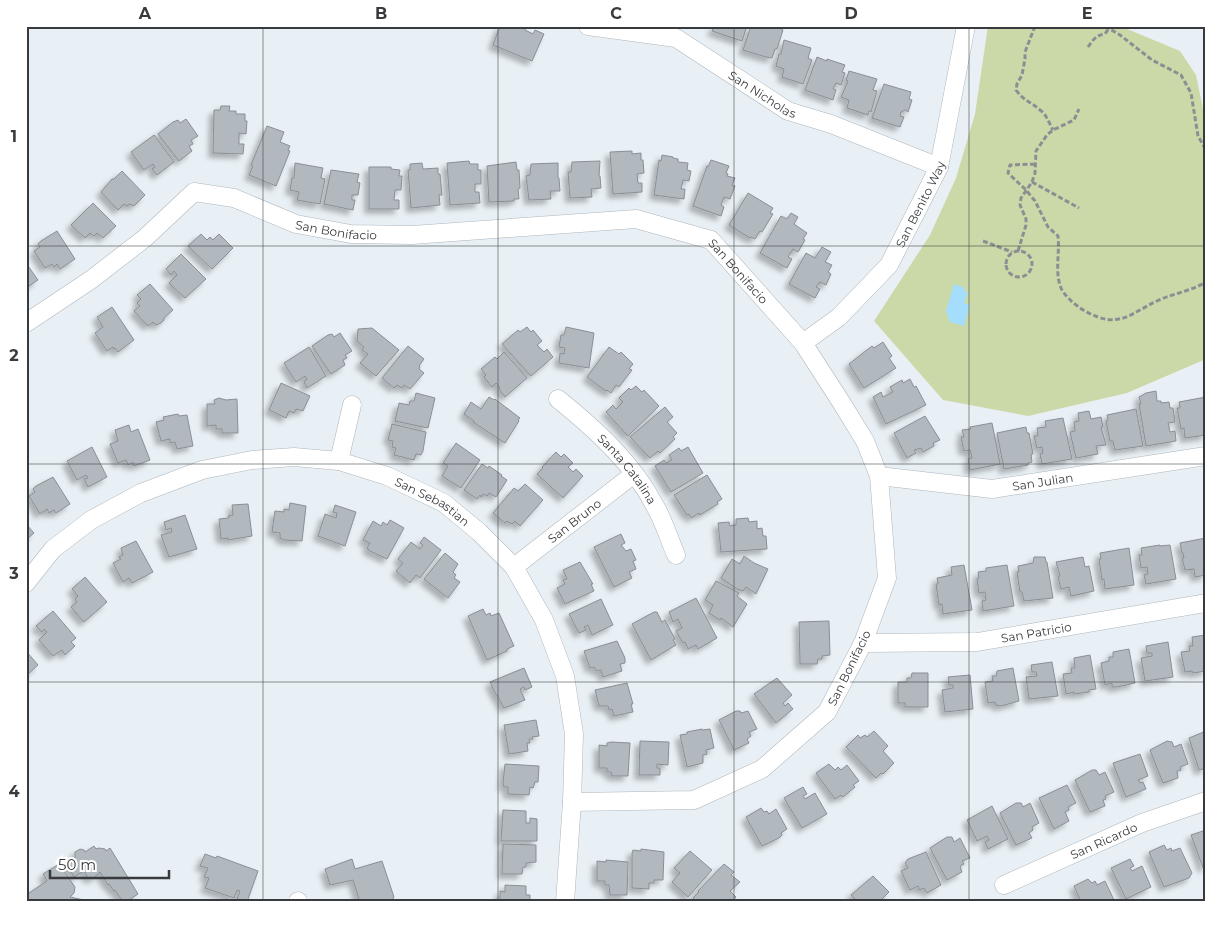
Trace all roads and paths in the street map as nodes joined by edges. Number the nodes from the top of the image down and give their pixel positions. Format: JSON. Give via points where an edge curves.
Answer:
{"nodes":[{"id":1,"x":588,"y":26,"type":"edge"},
{"id":2,"x":1035,"y":26,"type":"edge"},
{"id":3,"x":1105,"y":26,"type":"edge"},
{"id":4,"x":962,"y":27,"type":"edge"},
{"id":5,"x":1109,"y":28,"type":"junction"},
{"id":6,"x":1088,"y":47,"type":"dead end"},
{"id":7,"x":1079,"y":109,"type":"dead end"},
{"id":8,"x":1053,"y":130,"type":"junction"},
{"id":9,"x":1206,"y":150,"type":"edge"},
{"id":10,"x":1036,"y":164,"type":"junction"},
{"id":11,"x":939,"y":167,"type":"junction"},
{"id":12,"x":1032,"y":182,"type":"junction"},
{"id":13,"x":1026,"y":190,"type":"junction"},
{"id":14,"x":1079,"y":208,"type":"dead end"},
{"id":15,"x":983,"y":241,"type":"dead end"},
{"id":16,"x":1018,"y":251,"type":"junction"},
{"id":17,"x":1013,"y":252,"type":"junction"},
{"id":18,"x":1206,"y":282,"type":"edge"},
{"id":19,"x":26,"y":323,"type":"edge"},
{"id":20,"x":803,"y":343,"type":"junction"},
{"id":21,"x":558,"y":399,"type":"dead end"},
{"id":22,"x":352,"y":405,"type":"dead end"},
{"id":23,"x":1206,"y":456,"type":"edge"},
{"id":24,"x":339,"y":461,"type":"junction"},
{"id":25,"x":634,"y":474,"type":"junction"},
{"id":26,"x":879,"y":476,"type":"junction"},
{"id":27,"x":676,"y":555,"type":"dead end"},
{"id":28,"x":514,"y":567,"type":"junction"},
{"id":29,"x":26,"y":583,"type":"edge"},
{"id":30,"x":1206,"y":604,"type":"edge"},
{"id":31,"x":864,"y":643,"type":"junction"},
{"id":32,"x":1206,"y":801,"type":"edge"},
{"id":33,"x":572,"y":802,"type":"junction"},
{"id":34,"x":1004,"y":885,"type":"dead end"},
{"id":35,"x":565,"y":902,"type":"edge"}],
"edges":[{"from":1,"to":11,"type":"street","name":"San Nicholas","via":[[676,38],[788,111],[831,124]]},
{"from":2,"to":8,"type":"path","via":[[1016,90],[1046,116]]},
{"from":3,"to":5,"type":"path"},
{"from":4,"to":11,"type":"street","name":"San Benito Way"},
{"from":5,"to":6,"type":"path","via":[[1105,34],[1093,39]]},
{"from":5,"to":9,"type":"path","via":[[1152,60],[1182,75],[1191,94],[1198,136]]},
{"from":7,"to":8,"type":"path","via":[[1074,120]]},
{"from":8,"to":10,"type":"path","via":[[1036,151]]},
{"from":10,"to":12,"type":"path"},
{"from":10,"to":13,"type":"path","via":[[1010,166],[1008,173]]},
{"from":11,"to":20,"type":"street","name":"San Benito Way","via":[[889,265],[839,318]]},
{"from":12,"to":13,"type":"path"},
{"from":12,"to":14,"type":"path"},
{"from":13,"to":16,"type":"path","via":[[1020,205],[1026,225]]},
{"from":13,"to":18,"type":"path","via":[[1048,227],[1058,236],[1058,273],[1063,291],[1083,310],[1097,317],[1116,320]]},
{"from":15,"to":17,"type":"path"},
{"from":16,"to":17,"type":"path"},
{"from":16,"to":17,"type":"path","via":[[1028,254],[1032,263],[1029,272],[1020,277],[1007,270],[1006,260]]},
{"from":19,"to":20,"type":"street","name":"San Bonifacio","via":[[92,279],[145,238],[194,192],[234,198],[296,224],[351,234],[412,235],[636,219],[711,240]]},
{"from":20,"to":26,"type":"street","name":"San Bonifacio","via":[[864,442]]},
{"from":21,"to":25,"type":"street","name":"Santa Catalina","via":[[598,431]]},
{"from":22,"to":24,"type":"street"},
{"from":23,"to":26,"type":"street","name":"San Julian","via":[[992,489]]},
{"from":24,"to":28,"type":"street","name":"San Sebastian","via":[[387,476],[444,503]]},
{"from":24,"to":29,"type":"street","name":"San Sebastian","via":[[294,457],[252,460],[202,470],[141,493],[91,520],[53,549]]},
{"from":25,"to":27,"type":"street","name":"Santa Catalina","via":[[655,505]]},
{"from":25,"to":28,"type":"street","name":"San Bruno"},
{"from":26,"to":31,"type":"street","name":"San Bonifacio","via":[[887,578]]},
{"from":28,"to":33,"type":"street","name":"San Sebastian","via":[[544,620],[566,676],[574,734]]},
{"from":30,"to":31,"type":"street","name":"San Patricio","via":[[977,642]]},
{"from":31,"to":33,"type":"street","name":"San Bonifacio","via":[[828,712],[762,769],[694,800]]},
{"from":32,"to":34,"type":"street","name":"San Ricardo","via":[[1142,823]]},
{"from":33,"to":35,"type":"street","name":"San Sebastian"}]}
